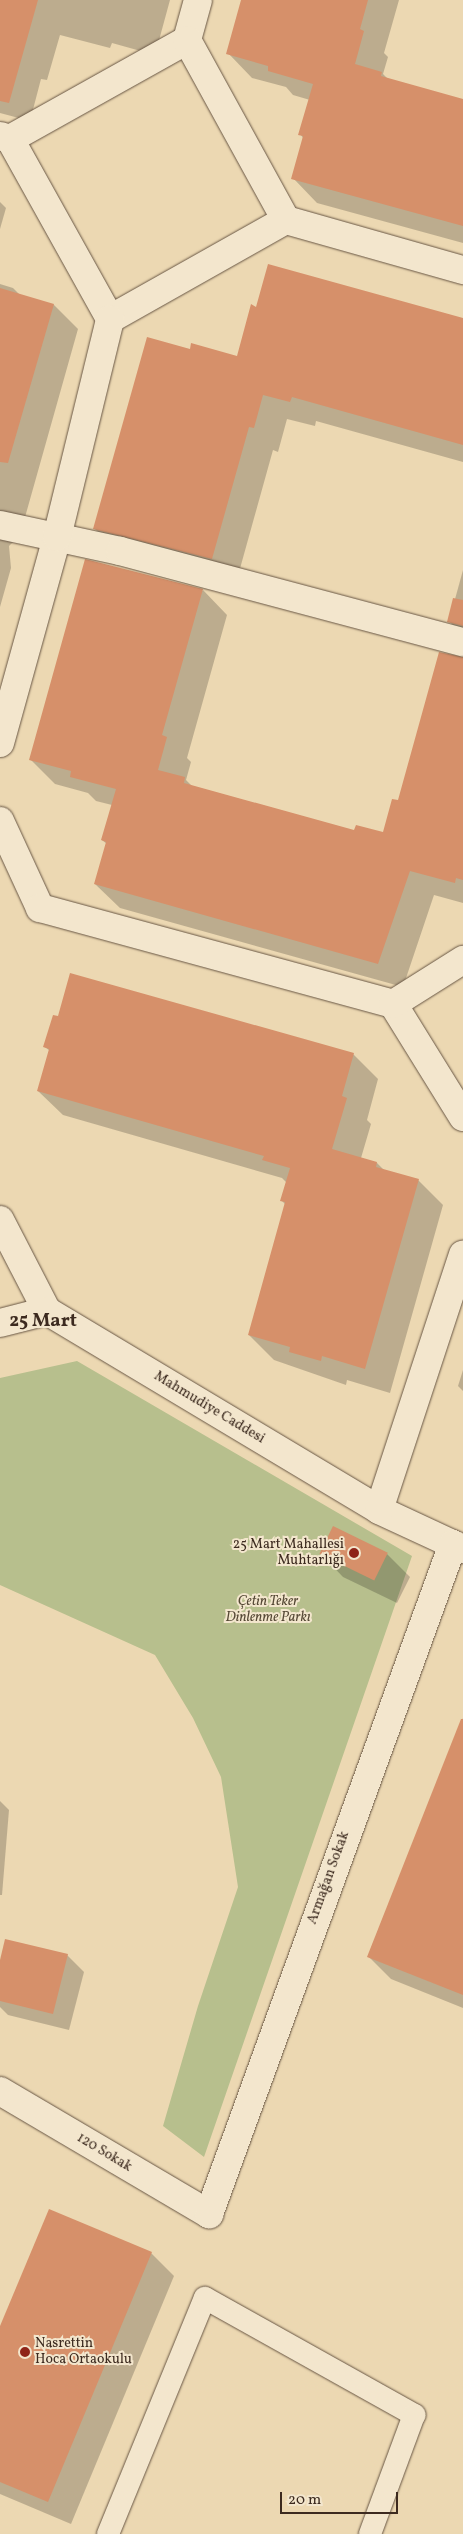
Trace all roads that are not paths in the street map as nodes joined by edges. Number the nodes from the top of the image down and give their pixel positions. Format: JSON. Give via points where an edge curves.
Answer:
{"nodes":[{"id":1,"x":198,"y":0,"type":"edge"},
{"id":2,"x":187,"y":40,"type":"junction"},
{"id":3,"x":5,"y":138,"type":"edge"},
{"id":4,"x":286,"y":220,"type":"junction"},
{"id":5,"x":463,"y":270,"type":"edge"},
{"id":6,"x":110,"y":319,"type":"junction"},
{"id":7,"x":0,"y":525,"type":"edge"},
{"id":8,"x":56,"y":537,"type":"junction"},
{"id":9,"x":463,"y":642,"type":"edge"},
{"id":10,"x":0,"y":743,"type":"edge"},
{"id":11,"x":0,"y":821,"type":"edge"},
{"id":12,"x":463,"y":960,"type":"edge"},
{"id":13,"x":393,"y":1004,"type":"junction"},
{"id":14,"x":463,"y":1117,"type":"edge"},
{"id":15,"x":0,"y":1220,"type":"edge"},
{"id":16,"x":463,"y":1254,"type":"edge"},
{"id":17,"x":47,"y":1311,"type":"junction"},
{"id":18,"x":0,"y":1324,"type":"edge"},
{"id":19,"x":379,"y":1510,"type":"junction"},
{"id":20,"x":458,"y":1546,"type":"edge"},
{"id":21,"x":0,"y":2091,"type":"edge"},
{"id":22,"x":208,"y":2214,"type":"joint"},
{"id":23,"x":108,"y":2534,"type":"edge"},
{"id":24,"x":370,"y":2534,"type":"edge"}],
"edges":[{"from":1,"to":2,"type":"street"},
{"from":2,"to":3,"type":"street"},
{"from":2,"to":4,"type":"street"},
{"from":3,"to":6,"type":"street"},
{"from":4,"to":5,"type":"street"},
{"from":4,"to":6,"type":"street"},
{"from":6,"to":8,"type":"street"},
{"from":7,"to":8,"type":"street"},
{"from":8,"to":9,"type":"street"},
{"from":8,"to":10,"type":"street"},
{"from":11,"to":13,"type":"street","via":[[40,908]]},
{"from":12,"to":13,"type":"street"},
{"from":13,"to":14,"type":"street"},
{"from":15,"to":17,"type":"street"},
{"from":16,"to":19,"type":"street"},
{"from":17,"to":18,"type":"street"},
{"from":17,"to":19,"type":"street","name":"Mahmudiye Caddesi"},
{"from":19,"to":20,"type":"street","name":"Mahmudiye Caddesi"},
{"from":20,"to":22,"type":"street","name":"Armağan Sokak"},
{"from":21,"to":22,"type":"street","name":"120 Sokak"},
{"from":23,"to":24,"type":"lane","via":[[205,2298],[414,2415]]}]}
